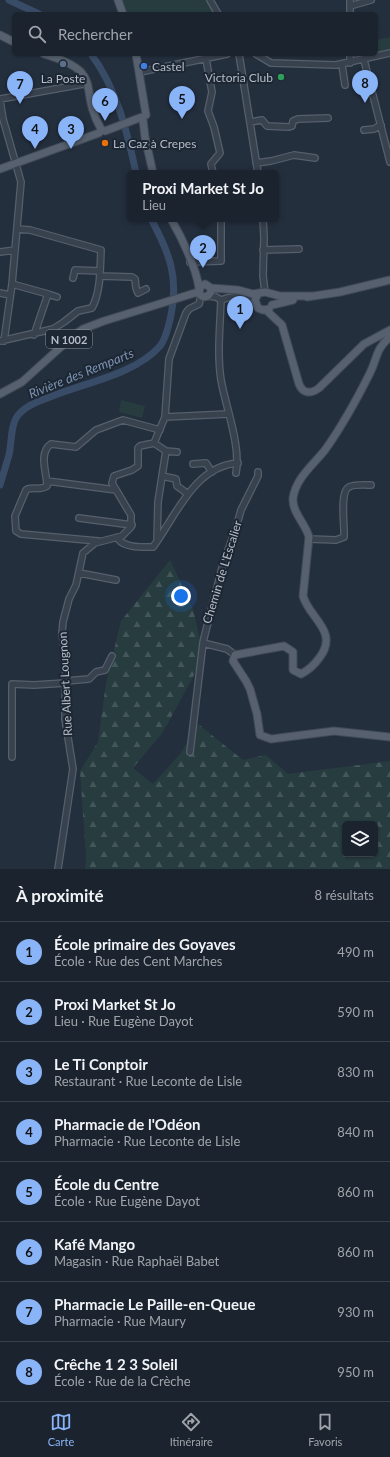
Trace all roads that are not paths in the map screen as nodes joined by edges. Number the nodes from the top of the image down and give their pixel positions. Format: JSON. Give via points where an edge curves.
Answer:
{"nodes":[{"id":1,"x":118,"y":0,"type":"edge"},
{"id":2,"x":210,"y":0,"type":"edge"},
{"id":3,"x":371,"y":0,"type":"edge"},
{"id":4,"x":350,"y":3,"type":"edge"},
{"id":5,"x":122,"y":12,"type":"edge"},
{"id":6,"x":217,"y":12,"type":"edge"},
{"id":7,"x":0,"y":35,"type":"edge"},
{"id":8,"x":12,"y":41,"type":"edge"},
{"id":9,"x":390,"y":52,"type":"edge"},
{"id":10,"x":51,"y":56,"type":"edge"},
{"id":11,"x":136,"y":56,"type":"edge"},
{"id":12,"x":219,"y":56,"type":"edge"},
{"id":13,"x":239,"y":56,"type":"edge"},
{"id":14,"x":259,"y":56,"type":"edge"},
{"id":15,"x":350,"y":56,"type":"edge"},
{"id":16,"x":377,"y":56,"type":"edge"},
{"id":17,"x":378,"y":56,"type":"edge"},
{"id":18,"x":206,"y":59,"type":"junction"},
{"id":19,"x":364,"y":60,"type":"junction"},
{"id":20,"x":350,"y":63,"type":"junction"},
{"id":21,"x":342,"y":64,"type":"junction"},
{"id":22,"x":140,"y":72,"type":"junction"},
{"id":23,"x":344,"y":85,"type":"dead end"},
{"id":24,"x":88,"y":86,"type":"junction"},
{"id":25,"x":0,"y":99,"type":"edge"},
{"id":26,"x":143,"y":117,"type":"junction"},
{"id":27,"x":328,"y":118,"type":"dead end"},
{"id":28,"x":250,"y":122,"type":"junction"},
{"id":29,"x":381,"y":126,"type":"junction"},
{"id":30,"x":104,"y":130,"type":"junction"},
{"id":31,"x":364,"y":130,"type":"dead end"},
{"id":32,"x":314,"y":158,"type":"dead end"},
{"id":33,"x":390,"y":162,"type":"edge"},
{"id":34,"x":17,"y":163,"type":"junction"},
{"id":35,"x":256,"y":163,"type":"junction"},
{"id":36,"x":0,"y":169,"type":"edge"},
{"id":37,"x":152,"y":170,"type":"edge"},
{"id":38,"x":212,"y":170,"type":"edge"},
{"id":39,"x":257,"y":170,"type":"edge"},
{"id":40,"x":173,"y":222,"type":"edge"},
{"id":41,"x":221,"y":222,"type":"edge"},
{"id":42,"x":263,"y":222,"type":"edge"},
{"id":43,"x":17,"y":229,"type":"junction"},
{"id":44,"x":299,"y":249,"type":"dead end"},
{"id":45,"x":15,"y":250,"type":"junction"},
{"id":46,"x":263,"y":250,"type":"junction"},
{"id":47,"x":0,"y":252,"type":"edge"},
{"id":48,"x":190,"y":262,"type":"junction"},
{"id":49,"x":100,"y":274,"type":"junction"},
{"id":50,"x":73,"y":278,"type":"dead end"},
{"id":51,"x":388,"y":280,"type":"edge"},
{"id":52,"x":12,"y":284,"type":"junction"},
{"id":53,"x":146,"y":289,"type":"dead end"},
{"id":54,"x":205,"y":292,"type":"junction"},
{"id":55,"x":0,"y":293,"type":"edge"},
{"id":56,"x":248,"y":293,"type":"junction"},
{"id":57,"x":48,"y":294,"type":"junction"},
{"id":58,"x":265,"y":294,"type":"junction"},
{"id":59,"x":10,"y":295,"type":"junction"},
{"id":60,"x":311,"y":296,"type":"junction"},
{"id":61,"x":57,"y":297,"type":"dead end"},
{"id":62,"x":221,"y":300,"type":"junction"},
{"id":63,"x":256,"y":304,"type":"junction"},
{"id":64,"x":270,"y":307,"type":"junction"},
{"id":65,"x":390,"y":330,"type":"edge"},
{"id":66,"x":34,"y":334,"type":"junction"},
{"id":67,"x":390,"y":337,"type":"edge"},
{"id":68,"x":2,"y":341,"type":"edge"},
{"id":69,"x":382,"y":344,"type":"junction"},
{"id":70,"x":390,"y":344,"type":"edge"},
{"id":71,"x":0,"y":394,"type":"edge"},
{"id":72,"x":228,"y":414,"type":"junction"},
{"id":73,"x":165,"y":417,"type":"junction"},
{"id":74,"x":160,"y":430,"type":"junction"},
{"id":75,"x":154,"y":443,"type":"junction"},
{"id":76,"x":166,"y":451,"type":"junction"},
{"id":77,"x":177,"y":452,"type":"dead end"},
{"id":78,"x":238,"y":463,"type":"junction"},
{"id":79,"x":193,"y":464,"type":"dead end"},
{"id":80,"x":212,"y":472,"type":"junction"},
{"id":81,"x":258,"y":472,"type":"dead end"},
{"id":82,"x":236,"y":473,"type":"dead end"},
{"id":83,"x":162,"y":476,"type":"junction"},
{"id":84,"x":47,"y":481,"type":"junction"},
{"id":85,"x":371,"y":484,"type":"dead end"},
{"id":86,"x":116,"y":490,"type":"junction"},
{"id":87,"x":188,"y":494,"type":"junction"},
{"id":88,"x":79,"y":518,"type":"dead end"},
{"id":89,"x":132,"y":525,"type":"junction"},
{"id":90,"x":118,"y":539,"type":"junction"},
{"id":91,"x":309,"y":539,"type":"junction"},
{"id":92,"x":99,"y":541,"type":"junction"},
{"id":93,"x":157,"y":541,"type":"junction"},
{"id":94,"x":79,"y":573,"type":"junction"},
{"id":95,"x":116,"y":580,"type":"dead end"},
{"id":96,"x":203,"y":643,"type":"junction"},
{"id":97,"x":235,"y":655,"type":"junction"},
{"id":98,"x":112,"y":656,"type":"dead end"},
{"id":99,"x":65,"y":682,"type":"junction"},
{"id":100,"x":390,"y":737,"type":"edge"},
{"id":101,"x":190,"y":752,"type":"dead end"},
{"id":102,"x":12,"y":757,"type":"dead end"},
{"id":103,"x":58,"y":869,"type":"edge"}],
"edges":[{"from":1,"to":5,"type":"main road"},
{"from":2,"to":6,"type":"street"},
{"from":3,"to":4,"type":"street"},
{"from":7,"to":8,"type":"main road"},
{"from":9,"to":17,"type":"street"},
{"from":10,"to":24,"type":"main road","via":[[79,70],[87,79]]},
{"from":11,"to":22,"type":"main road"},
{"from":12,"to":18,"type":"street"},
{"from":13,"to":28,"type":"street"},
{"from":14,"to":21,"type":"street","via":[[271,63]]},
{"from":15,"to":20,"type":"street"},
{"from":16,"to":19,"type":"street"},
{"from":18,"to":22,"type":"street"},
{"from":18,"to":38,"type":"street","via":[[212,92],[208,111],[220,153],[211,164]]},
{"from":19,"to":20,"type":"street"},
{"from":19,"to":29,"type":"street"},
{"from":20,"to":21,"type":"street"},
{"from":21,"to":23,"type":"street"},
{"from":22,"to":26,"type":"main road"},
{"from":24,"to":25,"type":"street","via":[[83,84]]},
{"from":24,"to":30,"type":"main road","via":[[96,121]]},
{"from":25,"to":34,"type":"street","via":[[3,120]]},
{"from":26,"to":30,"type":"main road"},
{"from":26,"to":37,"type":"main road"},
{"from":27,"to":28,"type":"street","via":[[298,119],[290,127],[267,126],[262,120]]},
{"from":28,"to":35,"type":"street"},
{"from":29,"to":31,"type":"street"},
{"from":29,"to":33,"type":"street"},
{"from":30,"to":34,"type":"main road"},
{"from":32,"to":35,"type":"street","via":[[294,155]]},
{"from":34,"to":36,"type":"main road"},
{"from":34,"to":43,"type":"street","via":[[22,182]]},
{"from":35,"to":39,"type":"street"},
{"from":40,"to":48,"type":"main road"},
{"from":41,"to":48,"type":"street","via":[[221,261]]},
{"from":42,"to":46,"type":"street"},
{"from":43,"to":45,"type":"street"},
{"from":43,"to":49,"type":"street","via":[[30,230],[101,250]]},
{"from":44,"to":46,"type":"street"},
{"from":45,"to":47,"type":"street"},
{"from":45,"to":52,"type":"street"},
{"from":46,"to":58,"type":"street"},
{"from":48,"to":54,"type":"main road"},
{"from":49,"to":50,"type":"street","via":[[75,270]]},
{"from":49,"to":53,"type":"street","via":[[132,277],[135,279],[138,293]]},
{"from":49,"to":66,"type":"street","via":[[92,308],[78,311],[53,329]]},
{"from":51,"to":60,"type":"main road","number":"N 1002"},
{"from":52,"to":57,"type":"street"},
{"from":52,"to":59,"type":"street"},
{"from":54,"to":56,"type":"main road","number":"N 1002","via":[[219,289]]},
{"from":54,"to":62,"type":"street"},
{"from":54,"to":71,"type":"main road","number":"N 1002","via":[[151,306],[83,329],[22,382]]},
{"from":54,"to":73,"type":"street","via":[[199,304],[186,313],[169,364]]},
{"from":55,"to":59,"type":"street"},
{"from":56,"to":58,"type":"main road","number":"N 1002"},
{"from":56,"to":63,"type":"main road"},
{"from":57,"to":61,"type":"street"},
{"from":57,"to":66,"type":"street"},
{"from":58,"to":60,"type":"main road","number":"N 1002"},
{"from":58,"to":63,"type":"main road"},
{"from":58,"to":64,"type":"main road","via":[[274,300]]},
{"from":59,"to":68,"type":"street"},
{"from":60,"to":64,"type":"main road","number":"N 1002","via":[[280,302]]},
{"from":62,"to":63,"type":"street","via":[[228,297],[243,298]]},
{"from":62,"to":72,"type":"street","via":[[219,364]]},
{"from":63,"to":64,"type":"main road","via":[[260,309]]},
{"from":64,"to":65,"type":"main road","via":[[284,328],[300,387],[308,392],[319,388],[364,344]]},
{"from":66,"to":68,"type":"street"},
{"from":67,"to":69,"type":"main road"},
{"from":69,"to":70,"type":"street"},
{"from":69,"to":91,"type":"main road","via":[[364,385],[327,446],[305,472],[295,491],[295,510]]},
{"from":72,"to":73,"type":"street"},
{"from":72,"to":78,"type":"street"},
{"from":73,"to":74,"type":"street"},
{"from":74,"to":75,"type":"street"},
{"from":74,"to":84,"type":"street","via":[[123,420],[96,430],[76,447],[50,444],[44,459]]},
{"from":75,"to":76,"type":"street"},
{"from":75,"to":86,"type":"street","via":[[138,448],[139,463],[136,468],[114,476],[112,483]]},
{"from":76,"to":77,"type":"street"},
{"from":76,"to":83,"type":"street"},
{"from":78,"to":80,"type":"street","via":[[227,464]]},
{"from":78,"to":82,"type":"street"},
{"from":79,"to":80,"type":"street","via":[[206,463]]},
{"from":80,"to":87,"type":"street","via":[[194,485]]},
{"from":81,"to":96,"type":"street","name":"Chemin de L'Escalier","via":[[242,506],[223,564]]},
{"from":83,"to":87,"type":"street","via":[[176,479],[177,486]]},
{"from":83,"to":93,"type":"street"},
{"from":84,"to":86,"type":"street"},
{"from":84,"to":92,"type":"street","via":[[44,488],[29,488],[25,492],[14,516],[16,531],[24,535]]},
{"from":85,"to":91,"type":"street","via":[[351,486],[346,490],[343,500],[344,537],[328,540]]},
{"from":86,"to":89,"type":"street","via":[[132,515]]},
{"from":87,"to":93,"type":"street"},
{"from":88,"to":89,"type":"street"},
{"from":89,"to":90,"type":"street"},
{"from":90,"to":92,"type":"street"},
{"from":90,"to":93,"type":"street","via":[[124,544],[143,547],[153,547]]},
{"from":91,"to":97,"type":"main road","via":[[303,596],[324,630],[326,638],[323,652],[302,674],[293,670],[293,652],[288,646]]},
{"from":92,"to":94,"type":"street","name":"Rue Albert Lougnon","via":[[83,553]]},
{"from":94,"to":95,"type":"street"},
{"from":94,"to":99,"type":"street","name":"Rue Albert Lougnon","via":[[63,622]]},
{"from":96,"to":97,"type":"street","via":[[227,649]]},
{"from":96,"to":101,"type":"street","name":"Chemin de L'Escalier"},
{"from":97,"to":100,"type":"main road","via":[[233,661],[246,681],[253,699],[260,735],[271,739],[334,731]]},
{"from":98,"to":99,"type":"street","via":[[105,670],[96,672],[89,680]]},
{"from":99,"to":102,"type":"street","via":[[12,684]]},
{"from":99,"to":103,"type":"street","name":"Rue Albert Lougnon","via":[[65,719],[73,769]]}]}
